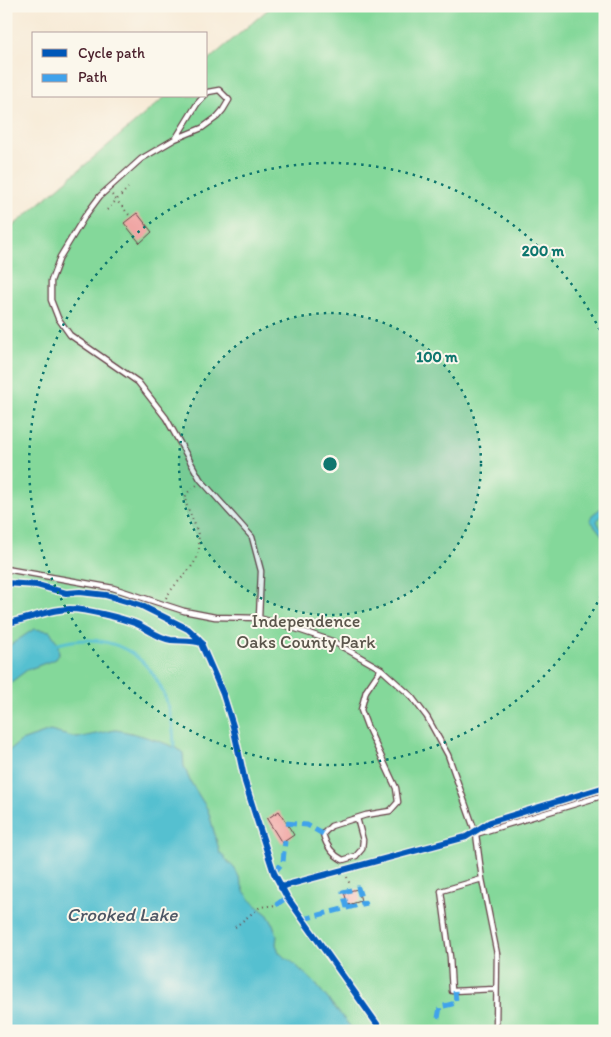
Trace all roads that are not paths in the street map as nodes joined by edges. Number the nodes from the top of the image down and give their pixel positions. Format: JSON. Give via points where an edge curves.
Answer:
{"nodes":[{"id":1,"x":208,"y":92,"type":"edge"},
{"id":2,"x":202,"y":98,"type":"edge"},
{"id":3,"x":175,"y":139,"type":"junction"},
{"id":4,"x":6,"y":569,"type":"edge"},
{"id":5,"x":259,"y":618,"type":"junction"},
{"id":6,"x":382,"y":669,"type":"junction"},
{"id":7,"x":605,"y":795,"type":"edge"},
{"id":8,"x":357,"y":818,"type":"junction"},
{"id":9,"x":476,"y":834,"type":"junction"},
{"id":10,"x":482,"y":878,"type":"junction"},
{"id":11,"x":495,"y":989,"type":"junction"},
{"id":12,"x":496,"y":1031,"type":"edge"}],
"edges":[{"from":1,"to":3,"type":"lane","via":[[219,90],[228,100],[223,110],[202,128]]},
{"from":2,"to":3,"type":"lane"},
{"from":3,"to":5,"type":"lane","via":[[141,159],[107,189],[85,216],[60,257],[51,280],[51,300],[58,318],[70,334],[138,382],[166,418],[202,481],[252,537],[261,571]]},
{"from":4,"to":5,"type":"lane","via":[[113,588],[184,612],[215,617]]},
{"from":5,"to":6,"type":"lane","via":[[332,641]]},
{"from":6,"to":8,"type":"lane","via":[[366,691],[361,710],[396,788],[398,802],[390,810]]},
{"from":6,"to":9,"type":"lane","via":[[411,696],[427,717],[448,755]]},
{"from":7,"to":9,"type":"lane"},
{"from":8,"to":8,"type":"lane","via":[[331,826],[323,834],[325,841],[343,860],[356,856],[362,849]]},
{"from":9,"to":10,"type":"lane"},
{"from":10,"to":11,"type":"lane","via":[[497,954]]},
{"from":10,"to":11,"type":"lane","via":[[441,891],[452,991]]},
{"from":11,"to":12,"type":"lane"}]}
